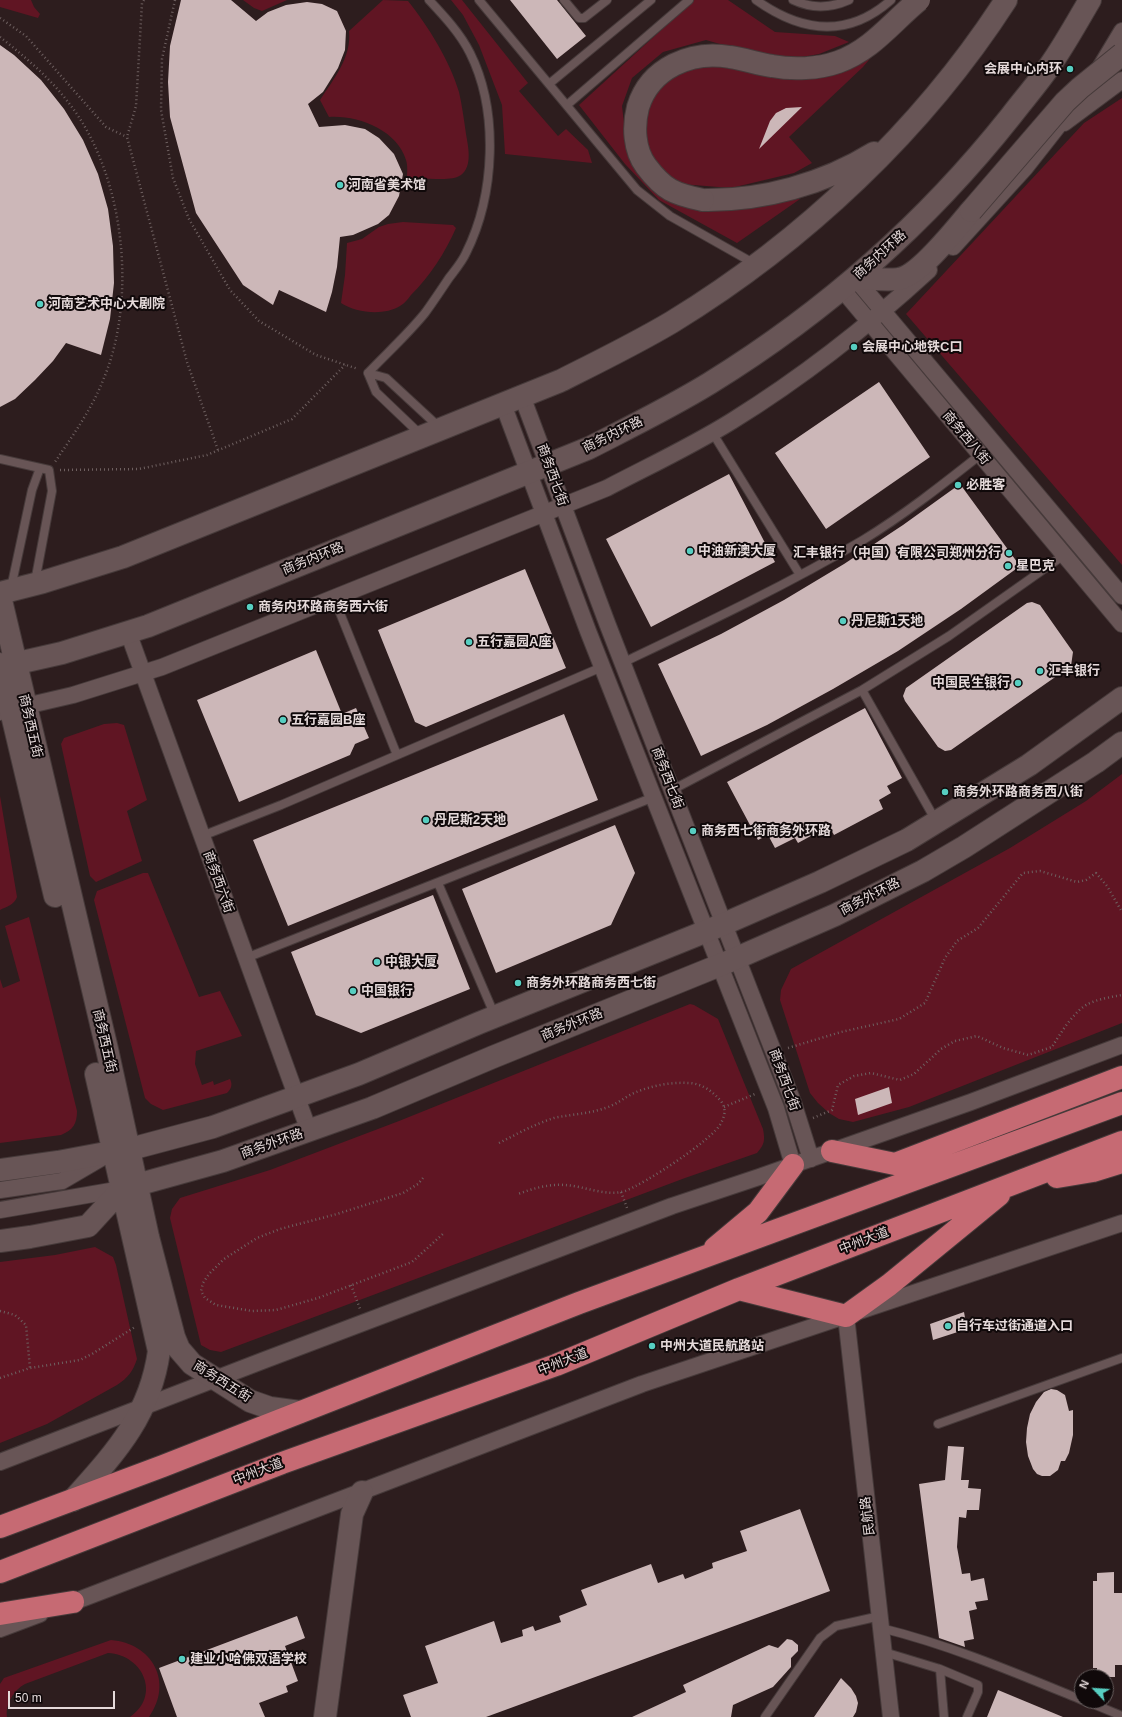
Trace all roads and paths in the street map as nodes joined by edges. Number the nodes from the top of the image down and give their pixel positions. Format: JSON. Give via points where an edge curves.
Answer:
{"nodes":[{"id":1,"x":144,"y":0,"type":"edge"},
{"id":2,"x":175,"y":0,"type":"edge"},
{"id":3,"x":429,"y":0,"type":"edge"},
{"id":4,"x":479,"y":0,"type":"edge"},
{"id":5,"x":564,"y":0,"type":"edge"},
{"id":6,"x":607,"y":0,"type":"edge"},
{"id":7,"x":651,"y":0,"type":"edge"},
{"id":8,"x":689,"y":0,"type":"edge"},
{"id":9,"x":756,"y":0,"type":"edge"},
{"id":10,"x":794,"y":0,"type":"edge"},
{"id":11,"x":849,"y":0,"type":"edge"},
{"id":12,"x":891,"y":0,"type":"edge"},
{"id":13,"x":919,"y":0,"type":"edge"},
{"id":14,"x":990,"y":0,"type":"edge"},
{"id":15,"x":1006,"y":0,"type":"edge"},
{"id":16,"x":1090,"y":0,"type":"edge"},
{"id":17,"x":0,"y":18,"type":"edge"},
{"id":18,"x":991,"y":24,"type":"junction"},
{"id":19,"x":1122,"y":31,"type":"edge"},
{"id":20,"x":0,"y":37,"type":"edge"},
{"id":21,"x":1122,"y":54,"type":"edge"},
{"id":22,"x":1122,"y":80,"type":"edge"},
{"id":23,"x":549,"y":84,"type":"junction"},
{"id":24,"x":567,"y":105,"type":"junction"},
{"id":25,"x":1058,"y":127,"type":"junction"},
{"id":26,"x":127,"y":137,"type":"junction"},
{"id":27,"x":896,"y":140,"type":"junction"},
{"id":28,"x":755,"y":265,"type":"junction"},
{"id":29,"x":849,"y":284,"type":"junction"},
{"id":30,"x":884,"y":311,"type":"junction"},
{"id":31,"x":870,"y":323,"type":"junction"},
{"id":32,"x":345,"y":365,"type":"junction"},
{"id":33,"x":368,"y":373,"type":"junction"},
{"id":34,"x":513,"y":400,"type":"junction"},
{"id":35,"x":431,"y":432,"type":"junction"},
{"id":36,"x":712,"y":432,"type":"junction"},
{"id":37,"x":218,"y":450,"type":"junction"},
{"id":38,"x":980,"y":455,"type":"junction"},
{"id":39,"x":0,"y":459,"type":"edge"},
{"id":40,"x":40,"y":468,"type":"junction"},
{"id":41,"x":538,"y":468,"type":"junction"},
{"id":42,"x":49,"y":470,"type":"junction"},
{"id":43,"x":563,"y":505,"type":"junction"},
{"id":44,"x":544,"y":513,"type":"junction"},
{"id":45,"x":1064,"y":555,"type":"junction"},
{"id":46,"x":800,"y":575,"type":"junction"},
{"id":47,"x":34,"y":584,"type":"junction"},
{"id":48,"x":4,"y":593,"type":"edge"},
{"id":49,"x":1122,"y":596,"type":"edge"},
{"id":50,"x":334,"y":598,"type":"junction"},
{"id":51,"x":1122,"y":624,"type":"edge"},
{"id":52,"x":128,"y":632,"type":"junction"},
{"id":53,"x":622,"y":663,"type":"junction"},
{"id":54,"x":4,"y":665,"type":"edge"},
{"id":55,"x":602,"y":667,"type":"junction"},
{"id":56,"x":143,"y":673,"type":"junction"},
{"id":57,"x":862,"y":690,"type":"junction"},
{"id":58,"x":1122,"y":698,"type":"edge"},
{"id":59,"x":12,"y":709,"type":"edge"},
{"id":60,"x":1122,"y":743,"type":"edge"},
{"id":61,"x":397,"y":755,"type":"junction"},
{"id":62,"x":672,"y":790,"type":"junction"},
{"id":63,"x":654,"y":797,"type":"junction"},
{"id":64,"x":936,"y":822,"type":"junction"},
{"id":65,"x":202,"y":836,"type":"junction"},
{"id":66,"x":438,"y":883,"type":"junction"},
{"id":67,"x":1122,"y":912,"type":"edge"},
{"id":68,"x":715,"y":928,"type":"junction"},
{"id":69,"x":246,"y":958,"type":"junction"},
{"id":70,"x":728,"y":961,"type":"junction"},
{"id":71,"x":1122,"y":995,"type":"edge"},
{"id":72,"x":495,"y":1017,"type":"junction"},
{"id":73,"x":1122,"y":1045,"type":"edge"},
{"id":74,"x":774,"y":1052,"type":"junction"},
{"id":75,"x":1122,"y":1077,"type":"edge"},
{"id":76,"x":768,"y":1089,"type":"junction"},
{"id":77,"x":297,"y":1097,"type":"junction"},
{"id":78,"x":1122,"y":1103,"type":"edge"},
{"id":79,"x":724,"y":1107,"type":"junction"},
{"id":80,"x":800,"y":1123,"type":"junction"},
{"id":81,"x":309,"y":1131,"type":"junction"},
{"id":82,"x":1122,"y":1142,"type":"edge"},
{"id":83,"x":499,"y":1143,"type":"dead end"},
{"id":84,"x":121,"y":1150,"type":"junction"},
{"id":85,"x":832,"y":1151,"type":"junction"},
{"id":86,"x":802,"y":1162,"type":"junction"},
{"id":87,"x":1122,"y":1162,"type":"edge"},
{"id":88,"x":0,"y":1170,"type":"edge"},
{"id":89,"x":423,"y":1178,"type":"dead end"},
{"id":90,"x":1015,"y":1183,"type":"junction"},
{"id":91,"x":129,"y":1187,"type":"junction"},
{"id":92,"x":0,"y":1190,"type":"edge"},
{"id":93,"x":518,"y":1194,"type":"dead end"},
{"id":94,"x":0,"y":1210,"type":"edge"},
{"id":95,"x":1122,"y":1224,"type":"edge"},
{"id":96,"x":444,"y":1233,"type":"dead end"},
{"id":97,"x":0,"y":1241,"type":"edge"},
{"id":98,"x":704,"y":1257,"type":"junction"},
{"id":99,"x":351,"y":1285,"type":"junction"},
{"id":100,"x":739,"y":1289,"type":"junction"},
{"id":101,"x":0,"y":1311,"type":"edge"},
{"id":102,"x":846,"y":1316,"type":"junction"},
{"id":103,"x":151,"y":1318,"type":"junction"},
{"id":104,"x":365,"y":1322,"type":"junction"},
{"id":105,"x":1122,"y":1358,"type":"edge"},
{"id":106,"x":30,"y":1368,"type":"junction"},
{"id":107,"x":0,"y":1378,"type":"edge"},
{"id":108,"x":215,"y":1379,"type":"junction"},
{"id":109,"x":143,"y":1407,"type":"junction"},
{"id":110,"x":300,"y":1412,"type":"junction"},
{"id":111,"x":938,"y":1424,"type":"dead end"},
{"id":112,"x":0,"y":1462,"type":"edge"},
{"id":113,"x":362,"y":1492,"type":"junction"},
{"id":114,"x":73,"y":1500,"type":"junction"},
{"id":115,"x":0,"y":1527,"type":"edge"},
{"id":116,"x":0,"y":1572,"type":"edge"},
{"id":117,"x":73,"y":1602,"type":"junction"},
{"id":118,"x":0,"y":1614,"type":"edge"},
{"id":119,"x":880,"y":1622,"type":"junction"},
{"id":120,"x":0,"y":1629,"type":"edge"},
{"id":121,"x":884,"y":1652,"type":"junction"},
{"id":122,"x":940,"y":1669,"type":"junction"},
{"id":123,"x":1074,"y":1697,"type":"edge"},
{"id":124,"x":1105,"y":1709,"type":"edge"},
{"id":125,"x":1122,"y":1716,"type":"edge"},
{"id":126,"x":325,"y":1717,"type":"edge"},
{"id":127,"x":338,"y":1717,"type":"edge"},
{"id":128,"x":765,"y":1717,"type":"edge"},
{"id":129,"x":891,"y":1717,"type":"edge"},
{"id":130,"x":944,"y":1717,"type":"edge"},
{"id":131,"x":967,"y":1717,"type":"edge"}],
"edges":[{"from":1,"to":26,"type":"path","via":[[136,106]]},
{"from":2,"to":32,"type":"path","via":[[162,59],[161,110],[173,178],[189,219],[230,290],[260,321],[316,355]]},
{"from":3,"to":33,"type":"lane","via":[[457,31],[470,53],[484,93],[490,132],[489,173],[484,204],[466,254],[424,314]]},
{"from":4,"to":23,"type":"lane"},
{"from":5,"to":6,"type":"lane","via":[[580,18],[584,18]]},
{"from":7,"to":23,"type":"lane"},
{"from":8,"to":24,"type":"lane"},
{"from":9,"to":12,"type":"lane","via":[[771,11],[793,21],[817,27],[841,27],[859,21]]},
{"from":10,"to":11,"type":"lane","via":[[815,6],[835,6]]},
{"from":13,"to":27,"type":"street","bridge":true,"via":[[870,45],[835,63],[816,67],[784,68],[730,57],[701,56],[679,62],[657,76],[646,89],[636,114],[636,142],[642,160],[655,179],[668,190],[703,200],[757,196],[791,189],[856,164]]},
{"from":14,"to":18,"type":"street"},
{"from":15,"to":18,"type":"street"},
{"from":16,"to":29,"type":"street","name":"商务内环路","via":[[1050,65],[992,140],[908,231]]},
{"from":17,"to":26,"type":"path","via":[[26,36],[106,127]]},
{"from":18,"to":27,"type":"street"},
{"from":19,"to":25,"type":"street","via":[[1086,90]]},
{"from":20,"to":42,"type":"path","via":[[40,72],[68,102],[83,124],[101,159],[112,193],[121,239],[122,279],[119,320],[113,352],[87,415]]},
{"from":21,"to":29,"type":"street","bridge":true,"via":[[1065,102],[932,256],[909,276]]},
{"from":22,"to":25,"type":"street"},
{"from":23,"to":24,"type":"lane"},
{"from":24,"to":28,"type":"lane","via":[[637,190],[652,203]]},
{"from":25,"to":30,"type":"street","via":[[980,220]]},
{"from":26,"to":37,"type":"path","via":[[187,362]]},
{"from":27,"to":28,"type":"street","via":[[800,231]]},
{"from":28,"to":34,"type":"street","via":[[672,321],[620,351],[560,381]]},
{"from":29,"to":30,"type":"street","name":"商务西八街"},
{"from":29,"to":31,"type":"street","name":"商务西八街"},
{"from":29,"to":41,"type":"street","name":"商务内环路","via":[[770,344],[710,384],[589,448]]},
{"from":30,"to":31,"type":"street"},
{"from":30,"to":49,"type":"street","name":"商务西八街"},
{"from":31,"to":36,"type":"street","via":[[788,384]]},
{"from":31,"to":38,"type":"street","name":"商务西八街"},
{"from":32,"to":33,"type":"path"},
{"from":32,"to":37,"type":"path","via":[[292,419]]},
{"from":33,"to":35,"type":"lane","via":[[376,392]]},
{"from":33,"to":35,"type":"lane","via":[[386,378]]},
{"from":34,"to":35,"type":"street"},
{"from":34,"to":41,"type":"street","name":"商务西七街"},
{"from":35,"to":47,"type":"street","via":[[123,557]]},
{"from":36,"to":43,"type":"street","via":[[607,488]]},
{"from":36,"to":46,"type":"lane"},
{"from":37,"to":42,"type":"path","via":[[207,455],[139,469]]},
{"from":38,"to":45,"type":"street","name":"商务西八街"},
{"from":38,"to":46,"type":"lane","via":[[919,503],[864,540]]},
{"from":39,"to":40,"type":"lane"},
{"from":40,"to":42,"type":"lane"},
{"from":40,"to":48,"type":"lane"},
{"from":41,"to":43,"type":"street","name":"商务西七街"},
{"from":41,"to":44,"type":"street","name":"商务西七街"},
{"from":41,"to":52,"type":"street","name":"商务内环路"},
{"from":42,"to":47,"type":"lane","via":[[52,491]]},
{"from":43,"to":44,"type":"street"},
{"from":43,"to":53,"type":"street","name":"商务西七街"},
{"from":44,"to":50,"type":"street"},
{"from":44,"to":55,"type":"street","name":"商务西七街"},
{"from":45,"to":51,"type":"street","name":"商务西八街"},
{"from":45,"to":57,"type":"lane","via":[[949,636]]},
{"from":46,"to":53,"type":"lane"},
{"from":47,"to":48,"type":"street"},
{"from":48,"to":54,"type":"street","name":"商务西五街"},
{"from":50,"to":56,"type":"street"},
{"from":50,"to":61,"type":"lane"},
{"from":52,"to":54,"type":"street","name":"商务内环路","via":[[62,653]]},
{"from":52,"to":56,"type":"street","name":"商务西六街"},
{"from":53,"to":62,"type":"street","name":"商务西七街"},
{"from":54,"to":59,"type":"street","name":"商务西五街"},
{"from":55,"to":61,"type":"lane"},
{"from":55,"to":63,"type":"street","name":"商务西七街"},
{"from":56,"to":59,"type":"street","via":[[73,695]]},
{"from":56,"to":65,"type":"street","name":"商务西六街"},
{"from":57,"to":62,"type":"lane"},
{"from":57,"to":64,"type":"lane"},
{"from":58,"to":64,"type":"street","via":[[1029,765]]},
{"from":59,"to":84,"type":"street","name":"商务西五街"},
{"from":60,"to":70,"type":"street","name":"商务外环路","via":[[1048,793],[923,871],[835,915]]},
{"from":61,"to":65,"type":"lane"},
{"from":62,"to":68,"type":"street","name":"商务西七街"},
{"from":63,"to":66,"type":"lane"},
{"from":63,"to":68,"type":"street","name":"商务西七街"},
{"from":64,"to":68,"type":"street","via":[[907,840],[820,882]]},
{"from":65,"to":69,"type":"street","name":"商务西六街"},
{"from":66,"to":69,"type":"lane"},
{"from":66,"to":72,"type":"lane"},
{"from":67,"to":74,"type":"path","via":[[1096,873],[1086,880],[1077,882],[1040,871],[1023,873],[978,928],[958,941],[944,958],[924,1003],[899,1019],[841,1032]]},
{"from":68,"to":70,"type":"street","name":"商务西七街"},
{"from":68,"to":72,"type":"street"},
{"from":69,"to":77,"type":"street","name":"商务西六街"},
{"from":70,"to":74,"type":"street","name":"商务西七街"},
{"from":70,"to":76,"type":"street","name":"商务西七街"},
{"from":70,"to":81,"type":"street","name":"商务外环路","via":[[372,1108]]},
{"from":71,"to":80,"type":"path","via":[[1087,1004],[1068,1024],[1052,1048],[1028,1055],[977,1036],[955,1041],[941,1048],[914,1074],[900,1080],[871,1073],[854,1076],[838,1085],[832,1110]]},
{"from":72,"to":77,"type":"street"},
{"from":73,"to":85,"type":"street"},
{"from":74,"to":80,"type":"street","name":"商务西七街"},
{"from":75,"to":85,"type":"highway","via":[[895,1164]]},
{"from":76,"to":79,"type":"path"},
{"from":76,"to":86,"type":"street","name":"商务西七街"},
{"from":77,"to":81,"type":"street","name":"商务西六街"},
{"from":77,"to":84,"type":"street","via":[[213,1127]]},
{"from":78,"to":98,"type":"highway"},
{"from":79,"to":83,"type":"path","via":[[711,1090],[703,1086],[669,1083],[636,1092],[608,1107],[555,1118]]},
{"from":79,"to":93,"type":"path","via":[[721,1125],[708,1138],[667,1168],[625,1191],[614,1193],[566,1185],[547,1186]]},
{"from":80,"to":86,"type":"street","name":"商务西七街"},
{"from":81,"to":91,"type":"street","name":"商务外环路","via":[[223,1161]]},
{"from":82,"to":90,"type":"highway","name":"中州大道"},
{"from":84,"to":88,"type":"street"},
{"from":84,"to":91,"type":"street","name":"商务西五街"},
{"from":84,"to":92,"type":"street","via":[[62,1181]]},
{"from":85,"to":86,"type":"street"},
{"from":86,"to":98,"type":"highway","via":[[758,1212]]},
{"from":86,"to":104,"type":"street","via":[[672,1206]]},
{"from":87,"to":90,"type":"highway","via":[[1093,1171]]},
{"from":89,"to":99,"type":"path","via":[[418,1184],[403,1192],[258,1238],[224,1259],[203,1282],[201,1291],[205,1298],[216,1305],[258,1311],[276,1310]]},
{"from":90,"to":100,"type":"highway","name":"中州大道"},
{"from":90,"to":102,"type":"highway","via":[[889,1285]]},
{"from":91,"to":94,"type":"street"},
{"from":91,"to":97,"type":"street","via":[[88,1226],[30,1238]]},
{"from":91,"to":103,"type":"street","name":"商务西五街"},
{"from":91,"to":108,"type":"street","name":"商务西五街","via":[[179,1349],[192,1364]]},
{"from":95,"to":102,"type":"street"},
{"from":96,"to":99,"type":"path","via":[[412,1262]]},
{"from":98,"to":110,"type":"highway"},
{"from":99,"to":104,"type":"path"},
{"from":100,"to":102,"type":"highway"},
{"from":100,"to":116,"type":"highway","name":"中州大道","via":[[556,1365],[282,1463]]},
{"from":101,"to":106,"type":"path","via":[[15,1315],[26,1325]]},
{"from":102,"to":113,"type":"street","via":[[642,1384]]},
{"from":102,"to":119,"type":"street","name":"民航路"},
{"from":103,"to":106,"type":"path","via":[[80,1360]]},
{"from":103,"to":109,"type":"street","name":"商务西五街","via":[[159,1351],[157,1369]]},
{"from":104,"to":108,"type":"street"},
{"from":105,"to":111,"type":"lane"},
{"from":106,"to":107,"type":"path"},
{"from":108,"to":109,"type":"street"},
{"from":108,"to":110,"type":"street","name":"商务西五街","via":[[250,1401],[277,1409]]},
{"from":109,"to":112,"type":"street"},
{"from":109,"to":114,"type":"street","name":"商务西五街","via":[[124,1442]]},
{"from":110,"to":114,"type":"highway"},
{"from":113,"to":117,"type":"street"},
{"from":113,"to":126,"type":"street","via":[[352,1514]]},
{"from":113,"to":127,"type":"street","via":[[364,1515]]},
{"from":114,"to":115,"type":"highway"},
{"from":117,"to":118,"type":"highway"},
{"from":117,"to":120,"type":"street"},
{"from":119,"to":121,"type":"street","name":"民航路"},
{"from":119,"to":123,"type":"lane"},
{"from":119,"to":128,"type":"lane","via":[[836,1626],[820,1638]]},
{"from":121,"to":122,"type":"lane"},
{"from":121,"to":129,"type":"street","name":"民航路"},
{"from":122,"to":130,"type":"lane"},
{"from":122,"to":131,"type":"lane","via":[[978,1685],[978,1692]]},
{"from":124,"to":125,"type":"lane"}]}
